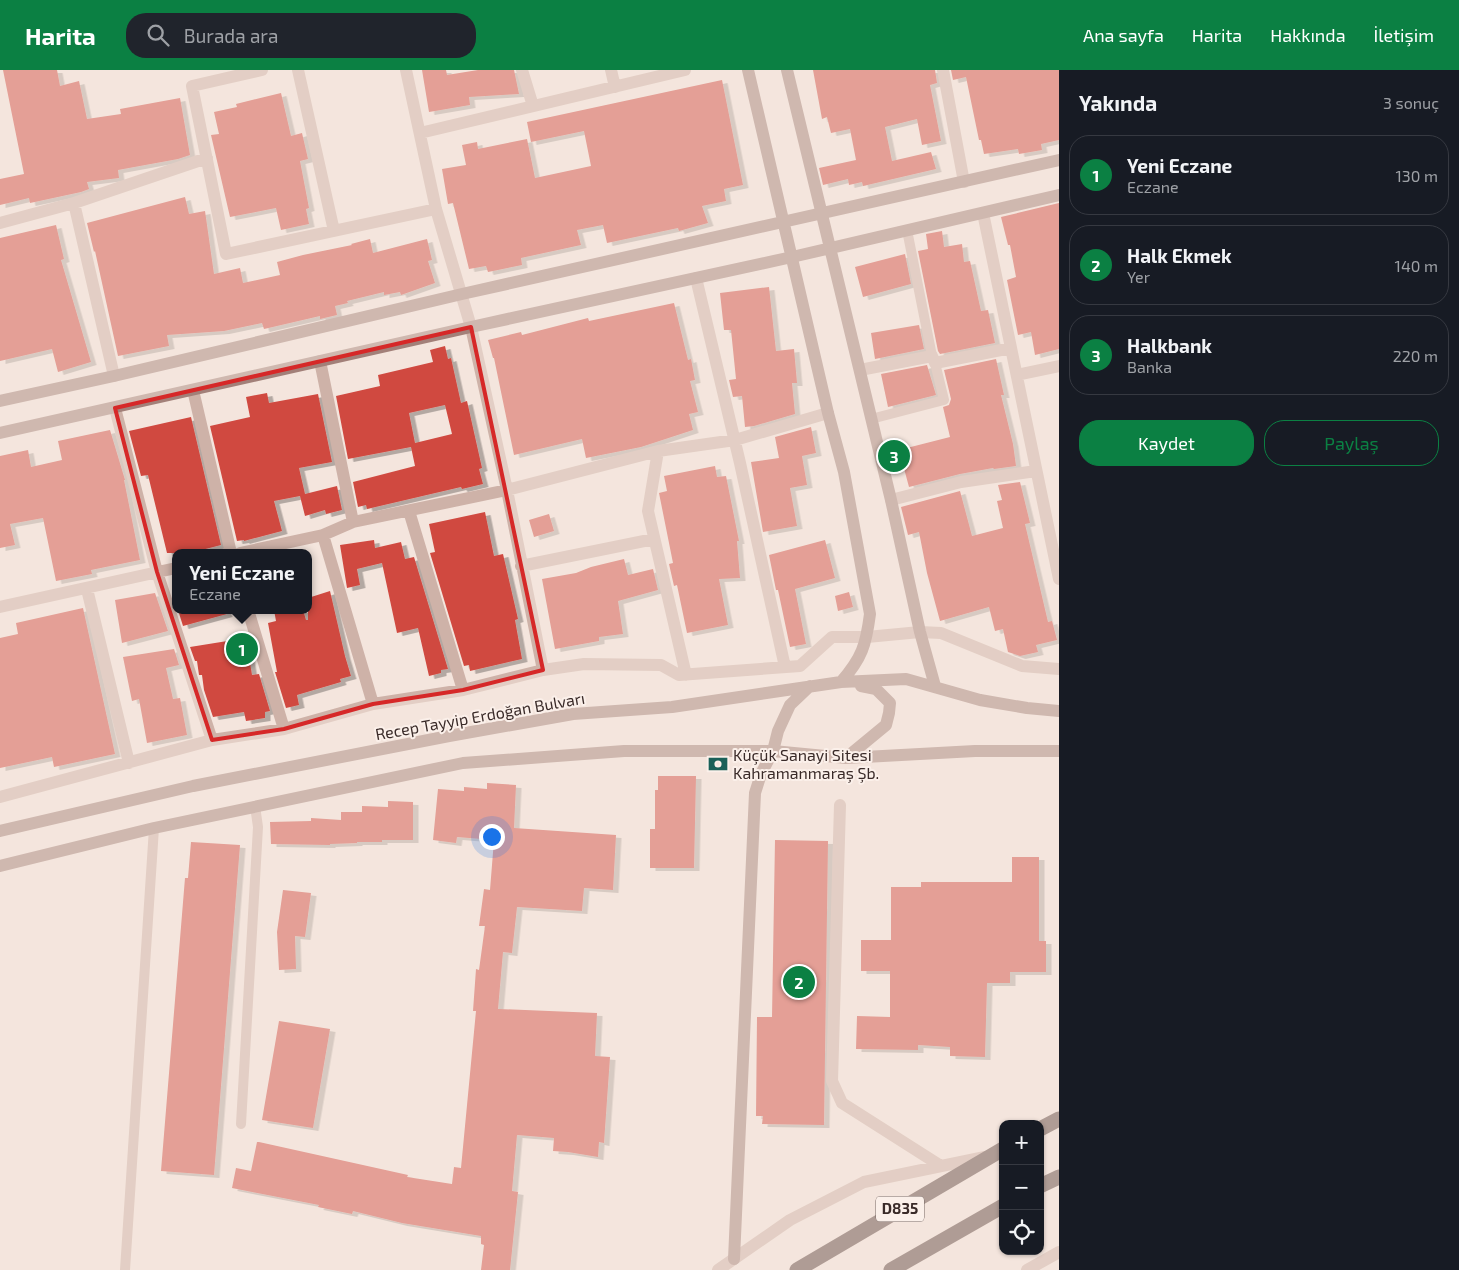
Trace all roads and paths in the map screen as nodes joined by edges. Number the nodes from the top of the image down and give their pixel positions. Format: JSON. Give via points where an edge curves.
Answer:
{"nodes":[{"id":1,"x":262,"y":70,"type":"edge"},
{"id":2,"x":298,"y":70,"type":"edge"},
{"id":3,"x":406,"y":70,"type":"edge"},
{"id":4,"x":522,"y":70,"type":"edge"},
{"id":5,"x":611,"y":70,"type":"edge"},
{"id":6,"x":686,"y":70,"type":"edge"},
{"id":7,"x":748,"y":70,"type":"edge"},
{"id":8,"x":788,"y":70,"type":"edge"},
{"id":9,"x":943,"y":70,"type":"edge"},
{"id":10,"x":615,"y":87,"type":"junction"},
{"id":11,"x":533,"y":106,"type":"junction"},
{"id":12,"x":420,"y":133,"type":"junction"},
{"id":13,"x":207,"y":158,"type":"junction"},
{"id":14,"x":1059,"y":160,"type":"edge"},
{"id":15,"x":964,"y":182,"type":"junction"},
{"id":16,"x":1059,"y":195,"type":"edge"},
{"id":17,"x":74,"y":203,"type":"junction"},
{"id":18,"x":436,"y":209,"type":"junction"},
{"id":19,"x":822,"y":213,"type":"junction"},
{"id":20,"x":983,"y":213,"type":"junction"},
{"id":21,"x":0,"y":223,"type":"edge"},
{"id":22,"x":784,"y":223,"type":"junction"},
{"id":23,"x":907,"y":230,"type":"junction"},
{"id":24,"x":334,"y":231,"type":"junction"},
{"id":25,"x":831,"y":248,"type":"junction"},
{"id":26,"x":792,"y":257,"type":"junction"},
{"id":27,"x":696,"y":278,"type":"junction"},
{"id":28,"x":462,"y":294,"type":"junction"},
{"id":29,"x":471,"y":327,"type":"junction"},
{"id":30,"x":1011,"y":348,"type":"junction"},
{"id":31,"x":933,"y":360,"type":"junction"},
{"id":32,"x":320,"y":361,"type":"junction"},
{"id":33,"x":1059,"y":366,"type":"edge"},
{"id":34,"x":860,"y":370,"type":"junction"},
{"id":35,"x":114,"y":376,"type":"junction"},
{"id":36,"x":1016,"y":376,"type":"junction"},
{"id":37,"x":193,"y":390,"type":"junction"},
{"id":38,"x":0,"y":401,"type":"edge"},
{"id":39,"x":115,"y":408,"type":"junction"},
{"id":40,"x":828,"y":414,"type":"junction"},
{"id":41,"x":872,"y":419,"type":"junction"},
{"id":42,"x":0,"y":433,"type":"edge"},
{"id":43,"x":735,"y":440,"type":"junction"},
{"id":44,"x":658,"y":451,"type":"junction"},
{"id":45,"x":1036,"y":471,"type":"junction"},
{"id":46,"x":507,"y":490,"type":"junction"},
{"id":47,"x":891,"y":500,"type":"junction"},
{"id":48,"x":409,"y":511,"type":"junction"},
{"id":49,"x":353,"y":522,"type":"junction"},
{"id":50,"x":323,"y":535,"type":"junction"},
{"id":51,"x":1055,"y":536,"type":"edge"},
{"id":52,"x":654,"y":539,"type":"junction"},
{"id":53,"x":230,"y":549,"type":"edge"},
{"id":54,"x":258,"y":549,"type":"edge"},
{"id":55,"x":521,"y":566,"type":"junction"},
{"id":56,"x":172,"y":569,"type":"edge"},
{"id":57,"x":157,"y":572,"type":"junction"},
{"id":58,"x":1059,"y":579,"type":"edge"},
{"id":59,"x":87,"y":588,"type":"junction"},
{"id":60,"x":0,"y":607,"type":"edge"},
{"id":61,"x":249,"y":614,"type":"edge"},
{"id":62,"x":920,"y":632,"type":"junction"},
{"id":63,"x":867,"y":637,"type":"junction"},
{"id":64,"x":785,"y":667,"type":"junction"},
{"id":65,"x":1059,"y":669,"type":"edge"},
{"id":66,"x":543,"y":670,"type":"junction"},
{"id":67,"x":686,"y":675,"type":"junction"},
{"id":68,"x":841,"y":682,"type":"junction"},
{"id":69,"x":810,"y":686,"type":"junction"},
{"id":70,"x":935,"y":686,"type":"junction"},
{"id":71,"x":463,"y":690,"type":"junction"},
{"id":72,"x":373,"y":704,"type":"junction"},
{"id":73,"x":1059,"y":710,"type":"edge"},
{"id":74,"x":284,"y":729,"type":"junction"},
{"id":75,"x":212,"y":740,"type":"junction"},
{"id":76,"x":773,"y":751,"type":"junction"},
{"id":77,"x":1059,"y":751,"type":"edge"},
{"id":78,"x":846,"y":758,"type":"junction"},
{"id":79,"x":129,"y":763,"type":"junction"},
{"id":80,"x":0,"y":797,"type":"edge"},
{"id":81,"x":840,"y":804,"type":"dead end"},
{"id":82,"x":255,"y":806,"type":"junction"},
{"id":83,"x":154,"y":828,"type":"junction"},
{"id":84,"x":0,"y":831,"type":"edge"},
{"id":85,"x":0,"y":866,"type":"edge"},
{"id":86,"x":1059,"y":1119,"type":"edge"},
{"id":87,"x":241,"y":1124,"type":"dead end"},
{"id":88,"x":1044,"y":1127,"type":"edge"},
{"id":89,"x":996,"y":1152,"type":"edge"},
{"id":90,"x":941,"y":1166,"type":"junction"},
{"id":91,"x":1059,"y":1177,"type":"edge"},
{"id":92,"x":1044,"y":1184,"type":"edge"},
{"id":93,"x":999,"y":1208,"type":"edge"},
{"id":94,"x":1059,"y":1252,"type":"edge"},
{"id":95,"x":734,"y":1259,"type":"junction"},
{"id":96,"x":125,"y":1270,"type":"edge"},
{"id":97,"x":718,"y":1270,"type":"edge"},
{"id":98,"x":797,"y":1270,"type":"edge"},
{"id":99,"x":891,"y":1270,"type":"edge"},
{"id":100,"x":1027,"y":1270,"type":"edge"}],
"edges":[{"from":1,"to":13,"type":"street","via":[[192,86]]},
{"from":2,"to":24,"type":"street"},
{"from":3,"to":12,"type":"street"},
{"from":4,"to":11,"type":"street"},
{"from":5,"to":10,"type":"street"},
{"from":6,"to":10,"type":"street"},
{"from":7,"to":22,"type":"main road"},
{"from":8,"to":19,"type":"main road"},
{"from":9,"to":15,"type":"street"},
{"from":10,"to":11,"type":"street"},
{"from":11,"to":12,"type":"street"},
{"from":12,"to":18,"type":"street"},
{"from":13,"to":17,"type":"street"},
{"from":13,"to":24,"type":"street","via":[[226,254]]},
{"from":14,"to":15,"type":"main road"},
{"from":15,"to":19,"type":"main road"},
{"from":16,"to":20,"type":"main road"},
{"from":17,"to":21,"type":"street"},
{"from":17,"to":35,"type":"street"},
{"from":18,"to":24,"type":"street"},
{"from":18,"to":28,"type":"street"},
{"from":19,"to":22,"type":"main road"},
{"from":19,"to":25,"type":"main road"},
{"from":20,"to":23,"type":"main road"},
{"from":20,"to":30,"type":"street"},
{"from":22,"to":26,"type":"main road"},
{"from":22,"to":28,"type":"main road"},
{"from":23,"to":25,"type":"main road"},
{"from":23,"to":31,"type":"lane"},
{"from":25,"to":26,"type":"main road"},
{"from":25,"to":34,"type":"main road"},
{"from":26,"to":27,"type":"main road"},
{"from":26,"to":40,"type":"main road"},
{"from":27,"to":29,"type":"main road"},
{"from":27,"to":43,"type":"street"},
{"from":28,"to":29,"type":"street"},
{"from":28,"to":35,"type":"main road"},
{"from":29,"to":32,"type":"main road"},
{"from":29,"to":46,"type":"street"},
{"from":30,"to":31,"type":"street"},
{"from":30,"to":36,"type":"street"},
{"from":31,"to":34,"type":"street"},
{"from":31,"to":41,"type":"lane","via":[[944,400]]},
{"from":32,"to":37,"type":"main road"},
{"from":32,"to":49,"type":"street"},
{"from":33,"to":36,"type":"street"},
{"from":34,"to":41,"type":"main road"},
{"from":35,"to":38,"type":"main road"},
{"from":36,"to":45,"type":"street"},
{"from":37,"to":39,"type":"main road"},
{"from":37,"to":53,"type":"street"},
{"from":39,"to":42,"type":"main road"},
{"from":39,"to":57,"type":"street"},
{"from":40,"to":43,"type":"street"},
{"from":40,"to":63,"type":"main road","via":[[844,472],[870,614]]},
{"from":41,"to":47,"type":"main road"},
{"from":43,"to":44,"type":"street"},
{"from":43,"to":64,"type":"street"},
{"from":44,"to":46,"type":"street"},
{"from":44,"to":52,"type":"street","via":[[648,511]]},
{"from":45,"to":47,"type":"street","via":[[961,482]]},
{"from":45,"to":51,"type":"street"},
{"from":46,"to":48,"type":"street"},
{"from":46,"to":55,"type":"street"},
{"from":47,"to":62,"type":"main road"},
{"from":48,"to":49,"type":"street"},
{"from":48,"to":71,"type":"street"},
{"from":49,"to":50,"type":"street"},
{"from":50,"to":54,"type":"street"},
{"from":50,"to":72,"type":"street"},
{"from":51,"to":58,"type":"street"},
{"from":52,"to":55,"type":"street"},
{"from":52,"to":67,"type":"street"},
{"from":55,"to":66,"type":"street"},
{"from":56,"to":57,"type":"street"},
{"from":57,"to":59,"type":"street"},
{"from":57,"to":75,"type":"street"},
{"from":59,"to":60,"type":"street"},
{"from":59,"to":79,"type":"street"},
{"from":61,"to":74,"type":"street"},
{"from":62,"to":63,"type":"street"},
{"from":62,"to":65,"type":"street","via":[[941,633],[1022,666]]},
{"from":62,"to":70,"type":"main road"},
{"from":63,"to":64,"type":"street","via":[[832,637],[800,666]]},
{"from":63,"to":68,"type":"main road","via":[[856,665]]},
{"from":64,"to":67,"type":"street"},
{"from":66,"to":67,"type":"street","via":[[584,664],[661,665],[679,675]]},
{"from":66,"to":71,"type":"street"},
{"from":68,"to":69,"type":"main road","name":"Recep Tayyip Erdoğan Bulvarı"},
{"from":68,"to":70,"type":"main road","name":"Recep Tayyip Erdoğan Bulvarı","via":[[906,679]]},
{"from":68,"to":78,"type":"main road","via":[[876,689],[890,703],[886,725]]},
{"from":69,"to":76,"type":"main road","via":[[790,706]]},
{"from":69,"to":84,"type":"main road","name":"Recep Tayyip Erdoğan Bulvarı","via":[[672,707],[573,714],[450,736],[193,786]]},
{"from":70,"to":73,"type":"main road","name":"Recep Tayyip Erdoğan Bulvarı","via":[[980,700]]},
{"from":71,"to":72,"type":"street"},
{"from":72,"to":74,"type":"street"},
{"from":74,"to":75,"type":"street"},
{"from":75,"to":79,"type":"street"},
{"from":76,"to":78,"type":"main road"},
{"from":76,"to":82,"type":"main road","via":[[624,751],[463,763]]},
{"from":76,"to":95,"type":"main road","via":[[755,793]]},
{"from":77,"to":78,"type":"main road"},
{"from":79,"to":80,"type":"street"},
{"from":81,"to":90,"type":"street","via":[[832,1081],[842,1103]]},
{"from":82,"to":83,"type":"main road"},
{"from":82,"to":87,"type":"lane","via":[[258,827]]},
{"from":83,"to":85,"type":"main road"},
{"from":83,"to":96,"type":"lane"},
{"from":86,"to":88,"type":"highway"},
{"from":89,"to":90,"type":"street"},
{"from":89,"to":98,"type":"highway","number":"D835"},
{"from":90,"to":95,"type":"street","via":[[864,1182],[790,1220]]},
{"from":91,"to":92,"type":"highway"},
{"from":93,"to":99,"type":"highway"},
{"from":94,"to":100,"type":"street"},
{"from":95,"to":97,"type":"street"}]}
